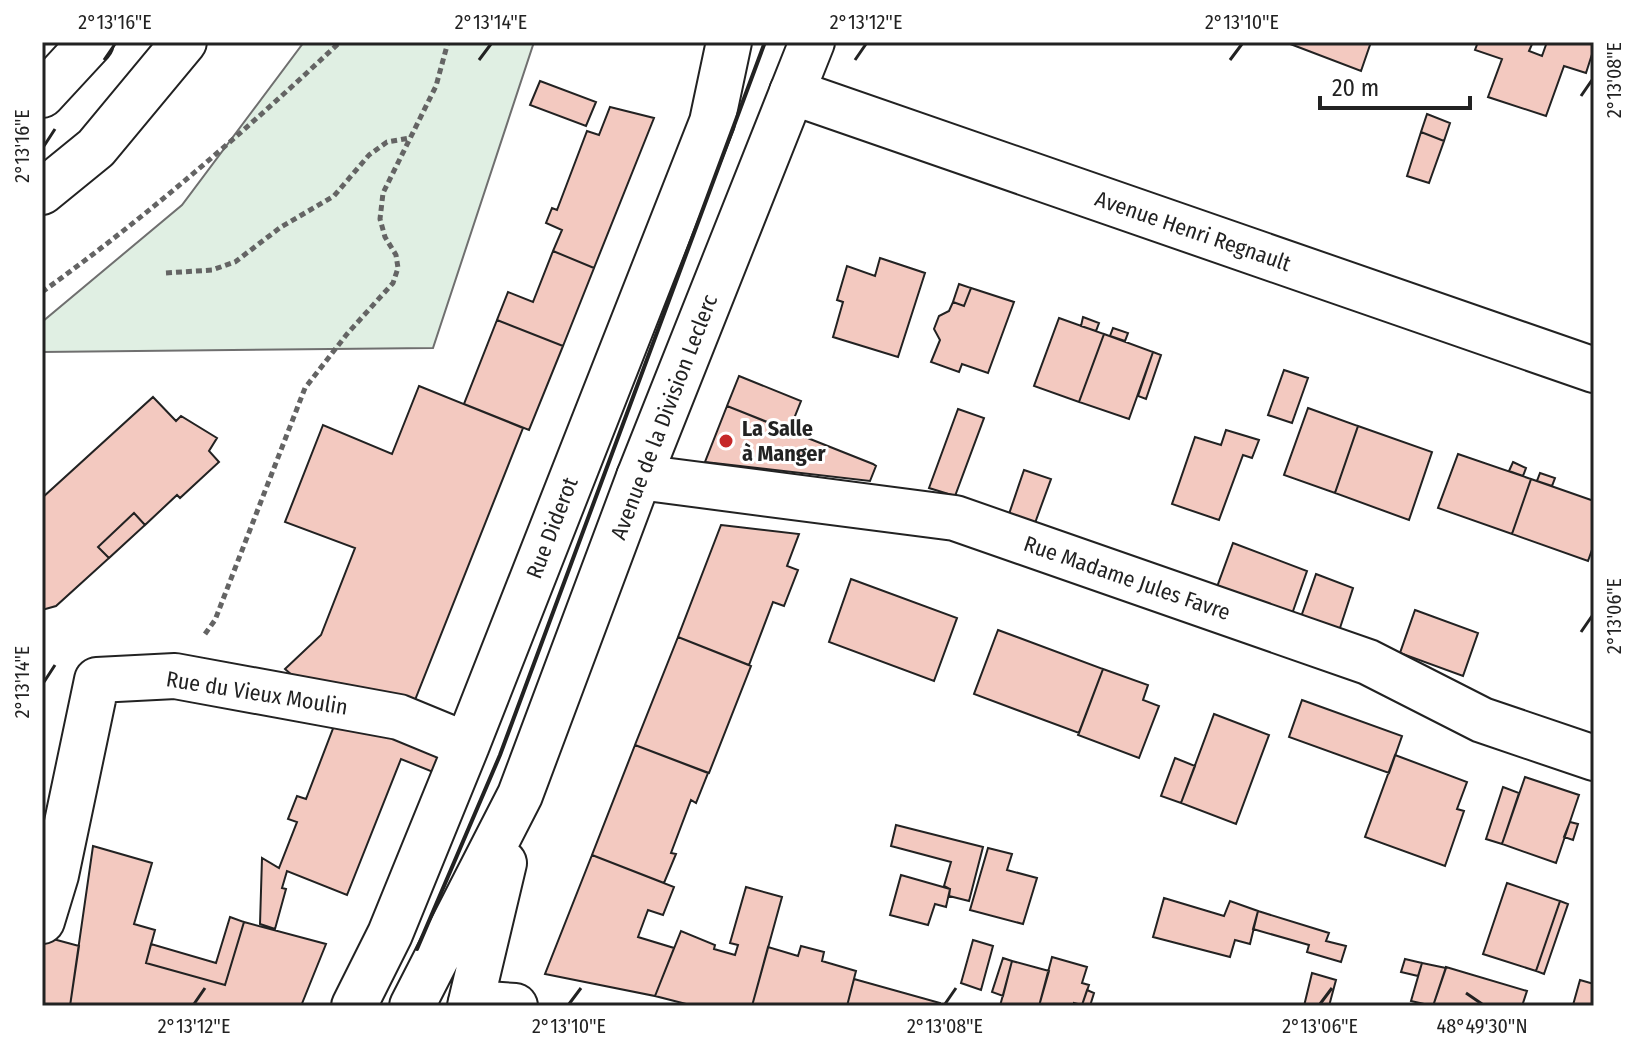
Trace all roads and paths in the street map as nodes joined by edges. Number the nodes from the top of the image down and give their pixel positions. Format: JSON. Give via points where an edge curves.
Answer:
{"nodes":[{"id":1,"x":91,"y":42,"type":"edge"},
{"id":2,"x":184,"y":42,"type":"edge"},
{"id":3,"x":340,"y":42,"type":"edge"},
{"id":4,"x":448,"y":42,"type":"edge"},
{"id":5,"x":729,"y":42,"type":"edge"},
{"id":6,"x":812,"y":42,"type":"edge"},
{"id":7,"x":792,"y":92,"type":"junction"},
{"id":8,"x":42,"y":95,"type":"edge"},
{"id":9,"x":410,"y":138,"type":"junction"},
{"id":10,"x":42,"y":192,"type":"edge"},
{"id":11,"x":166,"y":273,"type":"dead end"},
{"id":12,"x":42,"y":292,"type":"edge"},
{"id":13,"x":1594,"y":370,"type":"edge"},
{"id":14,"x":639,"y":477,"type":"junction"},
{"id":15,"x":175,"y":676,"type":"junction"},
{"id":16,"x":467,"y":745,"type":"junction"},
{"id":17,"x":1594,"y":758,"type":"edge"},
{"id":18,"x":520,"y":795,"type":"junction"},
{"id":19,"x":42,"y":921,"type":"edge"},
{"id":20,"x":470,"y":1005,"type":"edge"},
{"id":21,"x":354,"y":1006,"type":"edge"},
{"id":22,"x":412,"y":1006,"type":"edge"},
{"id":23,"x":515,"y":1006,"type":"edge"}],
"edges":[{"from":1,"to":8,"type":"main road"},
{"from":2,"to":10,"type":"main road","via":[[96,148]]},
{"from":3,"to":12,"type":"path","via":[[234,141]]},
{"from":4,"to":9,"type":"path","via":[[436,86]]},
{"from":5,"to":16,"type":"main road","name":"Rue Diderot","via":[[712,122]]},
{"from":6,"to":7,"type":"main road","name":"Avenue de la Division Leclerc"},
{"from":7,"to":13,"type":"main road","name":"Avenue Henri Regnault"},
{"from":7,"to":14,"type":"main road","name":"Avenue de la Division Leclerc"},
{"from":9,"to":11,"type":"path","via":[[387,142],[334,196],[235,262],[212,270]]},
{"from":9,"to":15,"type":"path","via":[[381,206],[382,228],[396,255],[393,283],[305,388],[215,620]]},
{"from":14,"to":17,"type":"main road","name":"Rue Madame Jules Favre","via":[[955,518],[1368,662],[1482,720]]},
{"from":14,"to":18,"type":"main road","name":"Avenue de la Division Leclerc"},
{"from":15,"to":16,"type":"main road","name":"Rue du Vieux Moulin","via":[[399,717]]},
{"from":15,"to":19,"type":"main road","name":"Rue du Vieux Moulin","via":[[97,680]]},
{"from":16,"to":21,"type":"main road","name":"Rue Diderot","via":[[390,934]]},
{"from":18,"to":20,"type":"main road","name":"Avenue de la Division Leclerc"},
{"from":18,"to":22,"type":"main road","name":"Avenue de la Division Leclerc"},
{"from":20,"to":23,"type":"main road"}]}
